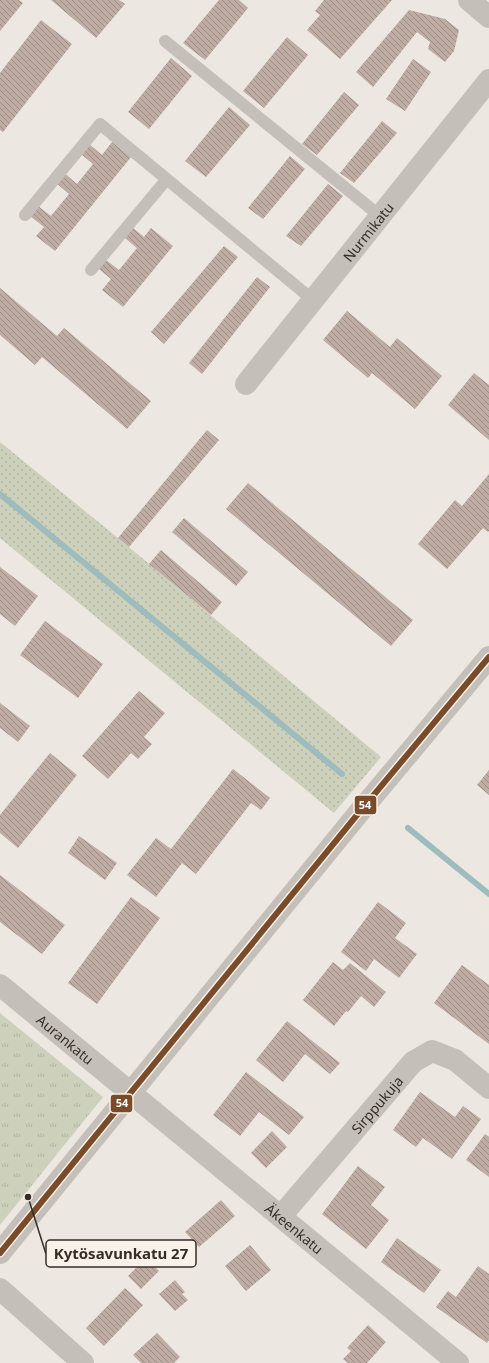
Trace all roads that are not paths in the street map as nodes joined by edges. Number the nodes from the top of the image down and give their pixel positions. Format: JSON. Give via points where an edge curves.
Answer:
{"nodes":[{"id":1,"x":164,"y":42,"type":"dead end"},
{"id":2,"x":489,"y":80,"type":"edge"},
{"id":3,"x":166,"y":180,"type":"junction"},
{"id":4,"x":25,"y":214,"type":"dead end"},
{"id":5,"x":380,"y":216,"type":"junction"},
{"id":6,"x":91,"y":270,"type":"dead end"},
{"id":7,"x":313,"y":300,"type":"junction"},
{"id":8,"x":246,"y":384,"type":"dead end"},
{"id":9,"x":489,"y":657,"type":"edge"},
{"id":10,"x":0,"y":985,"type":"edge"},
{"id":11,"x":489,"y":1088,"type":"edge"},
{"id":12,"x":131,"y":1093,"type":"junction"},
{"id":13,"x":281,"y":1216,"type":"junction"},
{"id":14,"x":0,"y":1253,"type":"edge"},
{"id":15,"x":0,"y":1289,"type":"edge"},
{"id":16,"x":83,"y":1363,"type":"edge"},
{"id":17,"x":458,"y":1363,"type":"edge"}],
"edges":[{"from":1,"to":5,"type":"lane"},
{"from":2,"to":5,"type":"street","name":"Nurmikatu"},
{"from":3,"to":4,"type":"lane","via":[[100,124]]},
{"from":3,"to":6,"type":"lane"},
{"from":3,"to":7,"type":"lane"},
{"from":5,"to":7,"type":"street","name":"Nurmikatu"},
{"from":7,"to":8,"type":"street","name":"Nurmikatu"},
{"from":9,"to":12,"type":"street"},
{"from":10,"to":12,"type":"street","name":"Aurankatu"},
{"from":11,"to":13,"type":"street","name":"Sirppukuja","via":[[455,1060],[432,1051],[413,1062]]},
{"from":12,"to":13,"type":"street","name":"Äkeenkatu"},
{"from":12,"to":14,"type":"street"},
{"from":13,"to":17,"type":"street","name":"Äkeenkatu"},
{"from":15,"to":16,"type":"street"}]}
